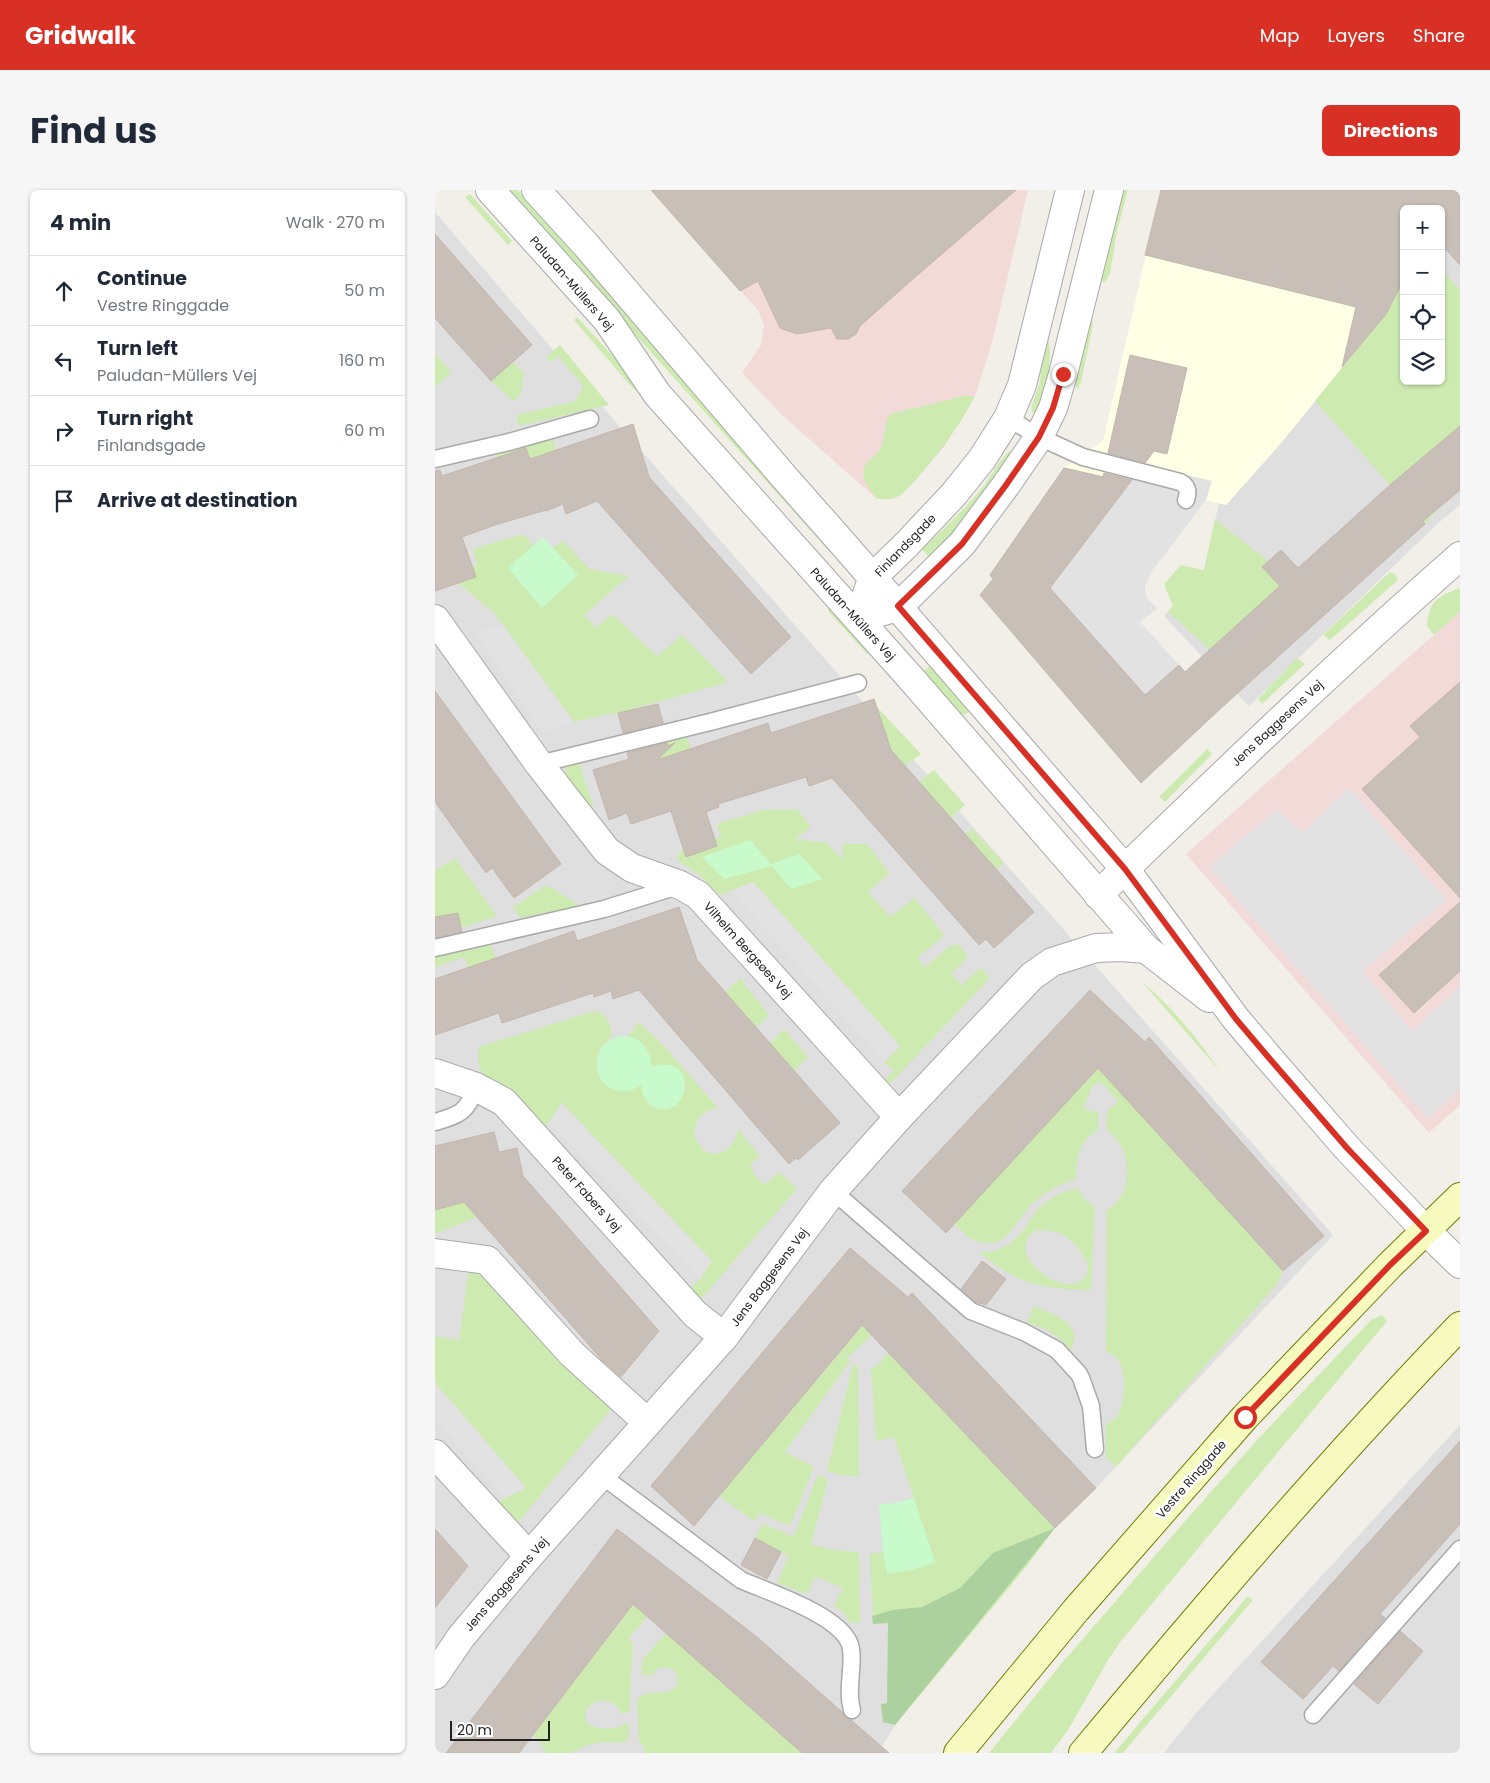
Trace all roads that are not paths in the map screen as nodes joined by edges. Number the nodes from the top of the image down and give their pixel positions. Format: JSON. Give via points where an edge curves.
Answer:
{"nodes":[{"id":1,"x":490,"y":190,"type":"edge"},
{"id":2,"x":536,"y":190,"type":"edge"},
{"id":3,"x":1071,"y":190,"type":"edge"},
{"id":4,"x":1109,"y":190,"type":"edge"},
{"id":5,"x":1008,"y":418,"type":"junction"},
{"id":6,"x":589,"y":419,"type":"dead end"},
{"id":7,"x":1039,"y":437,"type":"junction"},
{"id":8,"x":435,"y":458,"type":"edge"},
{"id":9,"x":1186,"y":500,"type":"dead end"},
{"id":10,"x":1460,"y":556,"type":"edge"},
{"id":11,"x":873,"y":578,"type":"junction"},
{"id":12,"x":898,"y":606,"type":"junction"},
{"id":13,"x":857,"y":618,"type":"junction"},
{"id":14,"x":435,"y":619,"type":"edge"},
{"id":15,"x":859,"y":683,"type":"dead end"},
{"id":16,"x":539,"y":764,"type":"junction"},
{"id":17,"x":1125,"y":869,"type":"junction"},
{"id":18,"x":678,"y":886,"type":"junction"},
{"id":19,"x":1098,"y":894,"type":"junction"},
{"id":20,"x":435,"y":948,"type":"edge"},
{"id":21,"x":1146,"y":949,"type":"junction"},
{"id":22,"x":1236,"y":1019,"type":"junction"},
{"id":23,"x":435,"y":1073,"type":"edge"},
{"id":24,"x":476,"y":1087,"type":"junction"},
{"id":25,"x":899,"y":1117,"type":"junction"},
{"id":26,"x":435,"y":1122,"type":"edge"},
{"id":27,"x":833,"y":1191,"type":"junction"},
{"id":28,"x":1460,"y":1197,"type":"edge"},
{"id":29,"x":1426,"y":1231,"type":"junction"},
{"id":30,"x":435,"y":1253,"type":"edge"},
{"id":31,"x":1460,"y":1264,"type":"edge"},
{"id":32,"x":1460,"y":1326,"type":"edge"},
{"id":33,"x":724,"y":1337,"type":"junction"},
{"id":34,"x":647,"y":1422,"type":"junction"},
{"id":35,"x":1095,"y":1449,"type":"dead end"},
{"id":36,"x":435,"y":1454,"type":"edge"},
{"id":37,"x":601,"y":1475,"type":"junction"},
{"id":38,"x":1460,"y":1549,"type":"edge"},
{"id":39,"x":529,"y":1556,"type":"junction"},
{"id":40,"x":435,"y":1675,"type":"edge"},
{"id":41,"x":852,"y":1710,"type":"dead end"},
{"id":42,"x":1313,"y":1715,"type":"dead end"},
{"id":43,"x":958,"y":1753,"type":"edge"},
{"id":44,"x":1083,"y":1753,"type":"edge"}],
"edges":[{"from":1,"to":13,"type":"street","name":"Paludan-Müllers Vej","via":[[607,320],[657,394]]},
{"from":2,"to":11,"type":"street","name":"Paludan-Müllers Vej"},
{"from":3,"to":5,"type":"street","name":"Finlandsgade","via":[[1022,384]]},
{"from":4,"to":7,"type":"street","via":[[1063,374],[1053,408]]},
{"from":5,"to":7,"type":"lane"},
{"from":5,"to":11,"type":"street","name":"Finlandsgade","via":[[982,459],[954,494]]},
{"from":6,"to":8,"type":"lane","via":[[509,442]]},
{"from":7,"to":9,"type":"lane","via":[[1091,460],[1176,480],[1186,486]]},
{"from":7,"to":12,"type":"street","via":[[962,544]]},
{"from":10,"to":17,"type":"street","name":"Jens Baggesens Vej","via":[[1380,626]]},
{"from":11,"to":12,"type":"street","name":"Paludan-Müllers Vej"},
{"from":11,"to":13,"type":"street","name":"Finlandsgade"},
{"from":12,"to":13,"type":"street"},
{"from":12,"to":17,"type":"street","name":"Paludan-Müllers Vej"},
{"from":13,"to":19,"type":"street","name":"Paludan-Müllers Vej"},
{"from":14,"to":16,"type":"street","name":"Vilhelm Bergsøes Vej"},
{"from":15,"to":16,"type":"lane"},
{"from":16,"to":18,"type":"street","name":"Vilhelm Bergsøes Vej","via":[[607,852],[632,868]]},
{"from":17,"to":19,"type":"street","name":"Jens Baggesens Vej"},
{"from":17,"to":22,"type":"street","name":"Paludan-Müllers Vej"},
{"from":18,"to":20,"type":"lane","via":[[603,909]]},
{"from":18,"to":25,"type":"street","name":"Vilhelm Bergsøes Vej","via":[[698,895]]},
{"from":19,"to":21,"type":"street","name":"Paludan-Müllers Vej"},
{"from":21,"to":22,"type":"street","name":"Paludan-Müllers Vej"},
{"from":21,"to":25,"type":"street","name":"Jens Baggesens Vej","via":[[1096,948],[1052,962],[1032,976]]},
{"from":22,"to":29,"type":"street","name":"Paludan-Müllers Vej","via":[[1347,1148]]},
{"from":23,"to":24,"type":"street","name":"Peter Fabers Vej"},
{"from":24,"to":26,"type":"lane","via":[[466,1109]]},
{"from":24,"to":33,"type":"street","name":"Peter Fabers Vej","via":[[504,1102],[695,1314]]},
{"from":25,"to":27,"type":"street","name":"Jens Baggesens Vej"},
{"from":27,"to":33,"type":"street","name":"Jens Baggesens Vej"},
{"from":27,"to":35,"type":"lane","via":[[971,1311],[1024,1332],[1057,1350],[1079,1374],[1091,1406]]},
{"from":28,"to":29,"type":"main road","name":"Vestre Ringgade"},
{"from":29,"to":31,"type":"street","name":"Paludan-Müllers Vej"},
{"from":29,"to":43,"type":"main road","name":"Vestre Ringgade","via":[[1245,1417]]},
{"from":30,"to":34,"type":"street","via":[[487,1260],[572,1354]]},
{"from":32,"to":44,"type":"main road","via":[[1201,1612]]},
{"from":33,"to":34,"type":"street","name":"Jens Baggesens Vej"},
{"from":34,"to":37,"type":"street","name":"Jens Baggesens Vej"},
{"from":36,"to":39,"type":"street"},
{"from":37,"to":39,"type":"street","name":"Jens Baggesens Vej"},
{"from":37,"to":41,"type":"lane","via":[[741,1580],[823,1617],[849,1639]]},
{"from":38,"to":42,"type":"lane"},
{"from":39,"to":40,"type":"street","name":"Jens Baggesens Vej","via":[[461,1637]]}]}
